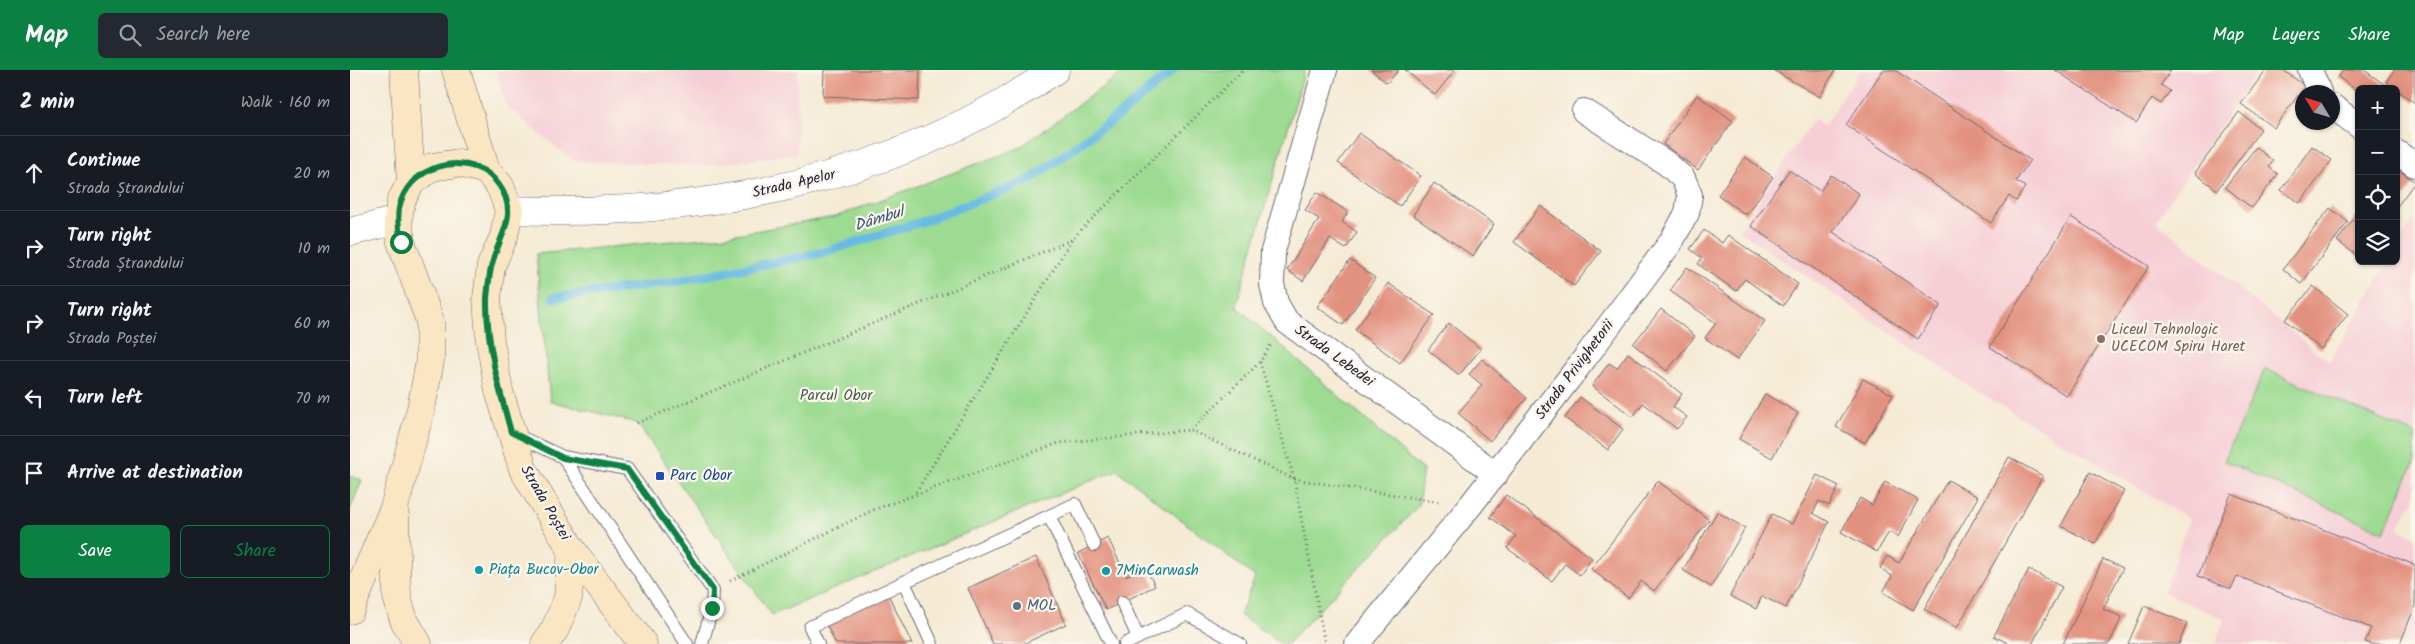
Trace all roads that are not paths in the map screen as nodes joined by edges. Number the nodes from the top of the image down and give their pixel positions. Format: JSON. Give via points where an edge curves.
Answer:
{"nodes":[{"id":1,"x":404,"y":70,"type":"edge"},
{"id":2,"x":456,"y":70,"type":"edge"},
{"id":3,"x":1055,"y":70,"type":"edge"},
{"id":4,"x":1325,"y":70,"type":"edge"},
{"id":5,"x":2310,"y":70,"type":"edge"},
{"id":6,"x":2316,"y":85,"type":"edge"},
{"id":7,"x":1584,"y":111,"type":"dead end"},
{"id":8,"x":2340,"y":112,"type":"edge"},
{"id":9,"x":2355,"y":123,"type":"edge"},
{"id":10,"x":2400,"y":155,"type":"edge"},
{"id":11,"x":2415,"y":165,"type":"edge"},
{"id":12,"x":486,"y":170,"type":"junction"},
{"id":13,"x":412,"y":182,"type":"junction"},
{"id":14,"x":509,"y":210,"type":"junction"},
{"id":15,"x":398,"y":220,"type":"junction"},
{"id":16,"x":350,"y":232,"type":"edge"},
{"id":17,"x":511,"y":432,"type":"junction"},
{"id":18,"x":563,"y":458,"type":"junction"},
{"id":19,"x":1496,"y":474,"type":"junction"},
{"id":20,"x":394,"y":508,"type":"junction"},
{"id":21,"x":1049,"y":516,"type":"junction"},
{"id":22,"x":1094,"y":545,"type":"dead end"},
{"id":23,"x":572,"y":550,"type":"junction"},
{"id":24,"x":904,"y":582,"type":"junction"},
{"id":25,"x":1122,"y":602,"type":"dead end"},
{"id":26,"x":350,"y":610,"type":"edge"},
{"id":27,"x":1138,"y":637,"type":"junction"},
{"id":28,"x":418,"y":644,"type":"edge"},
{"id":29,"x":544,"y":644,"type":"edge"},
{"id":30,"x":643,"y":644,"type":"edge"},
{"id":31,"x":687,"y":644,"type":"edge"},
{"id":32,"x":702,"y":644,"type":"edge"},
{"id":33,"x":818,"y":644,"type":"edge"},
{"id":34,"x":932,"y":644,"type":"edge"},
{"id":35,"x":1111,"y":644,"type":"edge"},
{"id":36,"x":1125,"y":644,"type":"edge"},
{"id":37,"x":1240,"y":644,"type":"edge"},
{"id":38,"x":1357,"y":644,"type":"edge"}],
"edges":[{"from":1,"to":13,"type":"main road"},
{"from":2,"to":12,"type":"main road"},
{"from":3,"to":14,"type":"street","name":"Strada Apelor","via":[[995,107],[940,135],[859,168],[804,184],[654,208]]},
{"from":4,"to":19,"type":"street","name":"Strada Lebedei","via":[[1272,251],[1276,303],[1286,322]]},
{"from":5,"to":6,"type":"street"},
{"from":7,"to":19,"type":"street","name":"Strada Privighetorii","via":[[1666,163],[1683,178],[1690,195],[1687,213],[1671,242]]},
{"from":8,"to":9,"type":"street"},
{"from":10,"to":11,"type":"street"},
{"from":12,"to":13,"type":"main road","via":[[459,164],[432,167]]},
{"from":12,"to":14,"type":"main road","via":[[500,186]]},
{"from":13,"to":15,"type":"main road","via":[[401,201]]},
{"from":14,"to":17,"type":"main road","name":"Strada Poștei","via":[[504,236],[491,266],[487,298],[499,391]]},
{"from":15,"to":16,"type":"street"},
{"from":15,"to":20,"type":"main road","via":[[406,261],[430,321],[430,361],[421,409]]},
{"from":17,"to":18,"type":"lane"},
{"from":17,"to":23,"type":"main road","name":"Strada Poștei","via":[[523,469]]},
{"from":18,"to":31,"type":"lane"},
{"from":18,"to":32,"type":"lane","via":[[627,469],[713,590],[712,608]]},
{"from":19,"to":38,"type":"street","name":"Strada Privighetorii"},
{"from":20,"to":26,"type":"main road"},
{"from":20,"to":28,"type":"main road","via":[[397,597],[404,620]]},
{"from":21,"to":22,"type":"lane","via":[[1074,504]]},
{"from":21,"to":24,"type":"lane"},
{"from":21,"to":35,"type":"lane"},
{"from":23,"to":29,"type":"main road","name":"Strada Poștei","via":[[568,598],[556,630]]},
{"from":23,"to":30,"type":"main road","name":"Strada Poștei"},
{"from":24,"to":33,"type":"lane","via":[[810,627]]},
{"from":24,"to":34,"type":"lane"},
{"from":25,"to":27,"type":"lane"},
{"from":27,"to":36,"type":"lane"},
{"from":27,"to":37,"type":"lane","via":[[1187,614]]}]}
